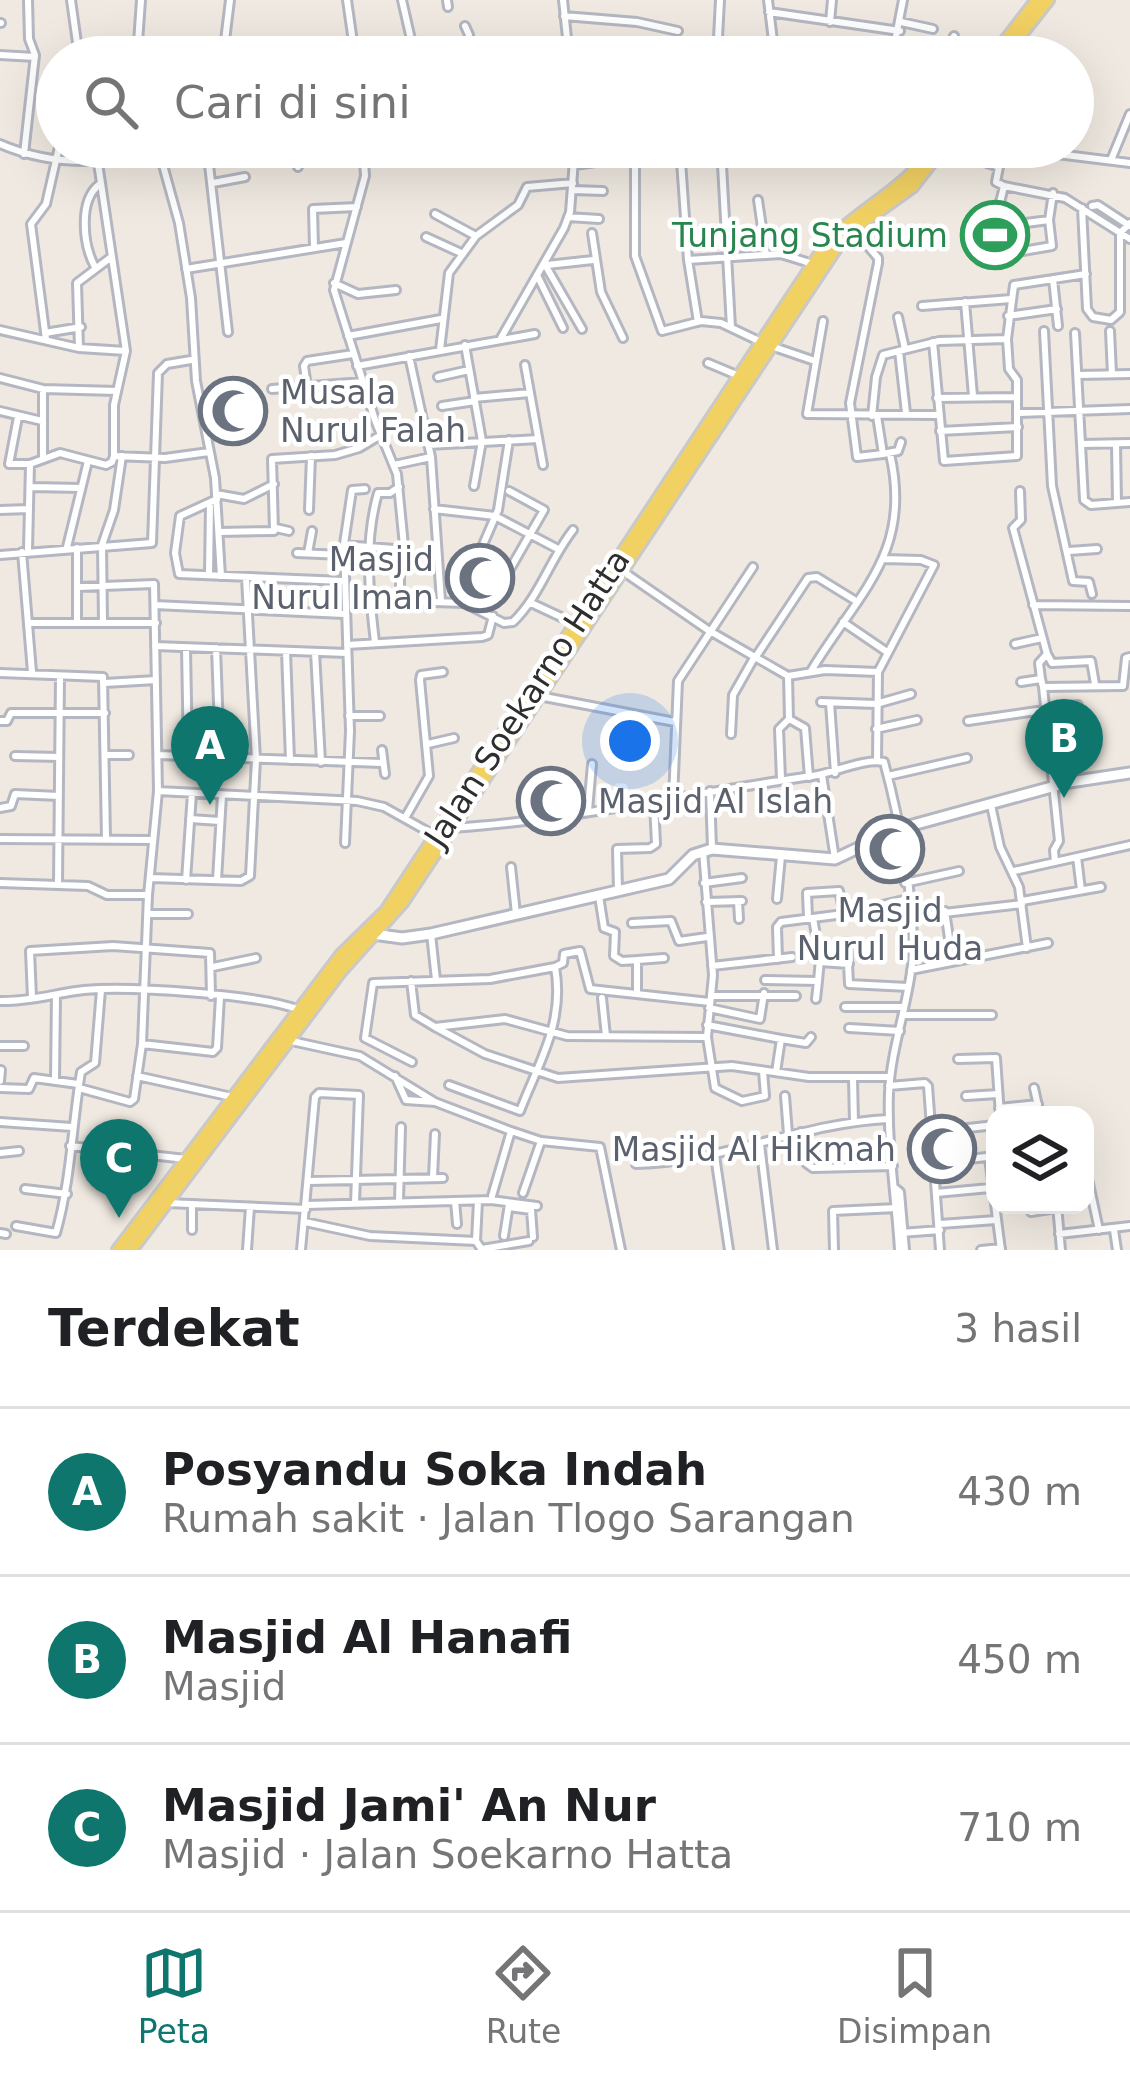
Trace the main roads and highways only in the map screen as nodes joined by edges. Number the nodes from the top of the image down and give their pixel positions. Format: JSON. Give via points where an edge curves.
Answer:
{"nodes":[{"id":1,"x":1037,"y":0,"type":"edge"},
{"id":2,"x":1048,"y":0,"type":"edge"},
{"id":3,"x":1009,"y":36,"type":"edge"},
{"id":4,"x":1020,"y":36,"type":"edge"},
{"id":5,"x":918,"y":168,"type":"edge"},
{"id":6,"x":928,"y":168,"type":"edge"},
{"id":7,"x":766,"y":344,"type":"junction"},
{"id":8,"x":710,"y":427,"type":"junction"},
{"id":9,"x":579,"y":626,"type":"junction"},
{"id":10,"x":444,"y":833,"type":"junction"},
{"id":11,"x":306,"y":1013,"type":"junction"},
{"id":12,"x":286,"y":1040,"type":"junction"},
{"id":13,"x":126,"y":1248,"type":"edge"}],
"edges":[{"from":1,"to":3,"type":"main road"},
{"from":2,"to":4,"type":"main road"},
{"from":5,"to":7,"type":"main road","name":"Jalan Soekarno Hatta","via":[[845,225]]},
{"from":6,"to":7,"type":"main road","via":[[913,188],[853,229]]},
{"from":7,"to":8,"type":"main road"},
{"from":7,"to":8,"type":"main road","name":"Jalan Soekarno Hatta"},
{"from":8,"to":9,"type":"main road","name":"Jalan Soekarno Hatta"},
{"from":8,"to":9,"type":"main road"},
{"from":9,"to":10,"type":"main road","name":"Jalan Soekarno Hatta"},
{"from":9,"to":10,"type":"main road"},
{"from":10,"to":11,"type":"main road","via":[[396,911]]},
{"from":10,"to":11,"type":"main road","name":"Jalan Soekarno Hatta","via":[[341,956]]},
{"from":11,"to":12,"type":"main road"},
{"from":12,"to":13,"type":"main road"},
{"from":12,"to":13,"type":"main road"}]}
